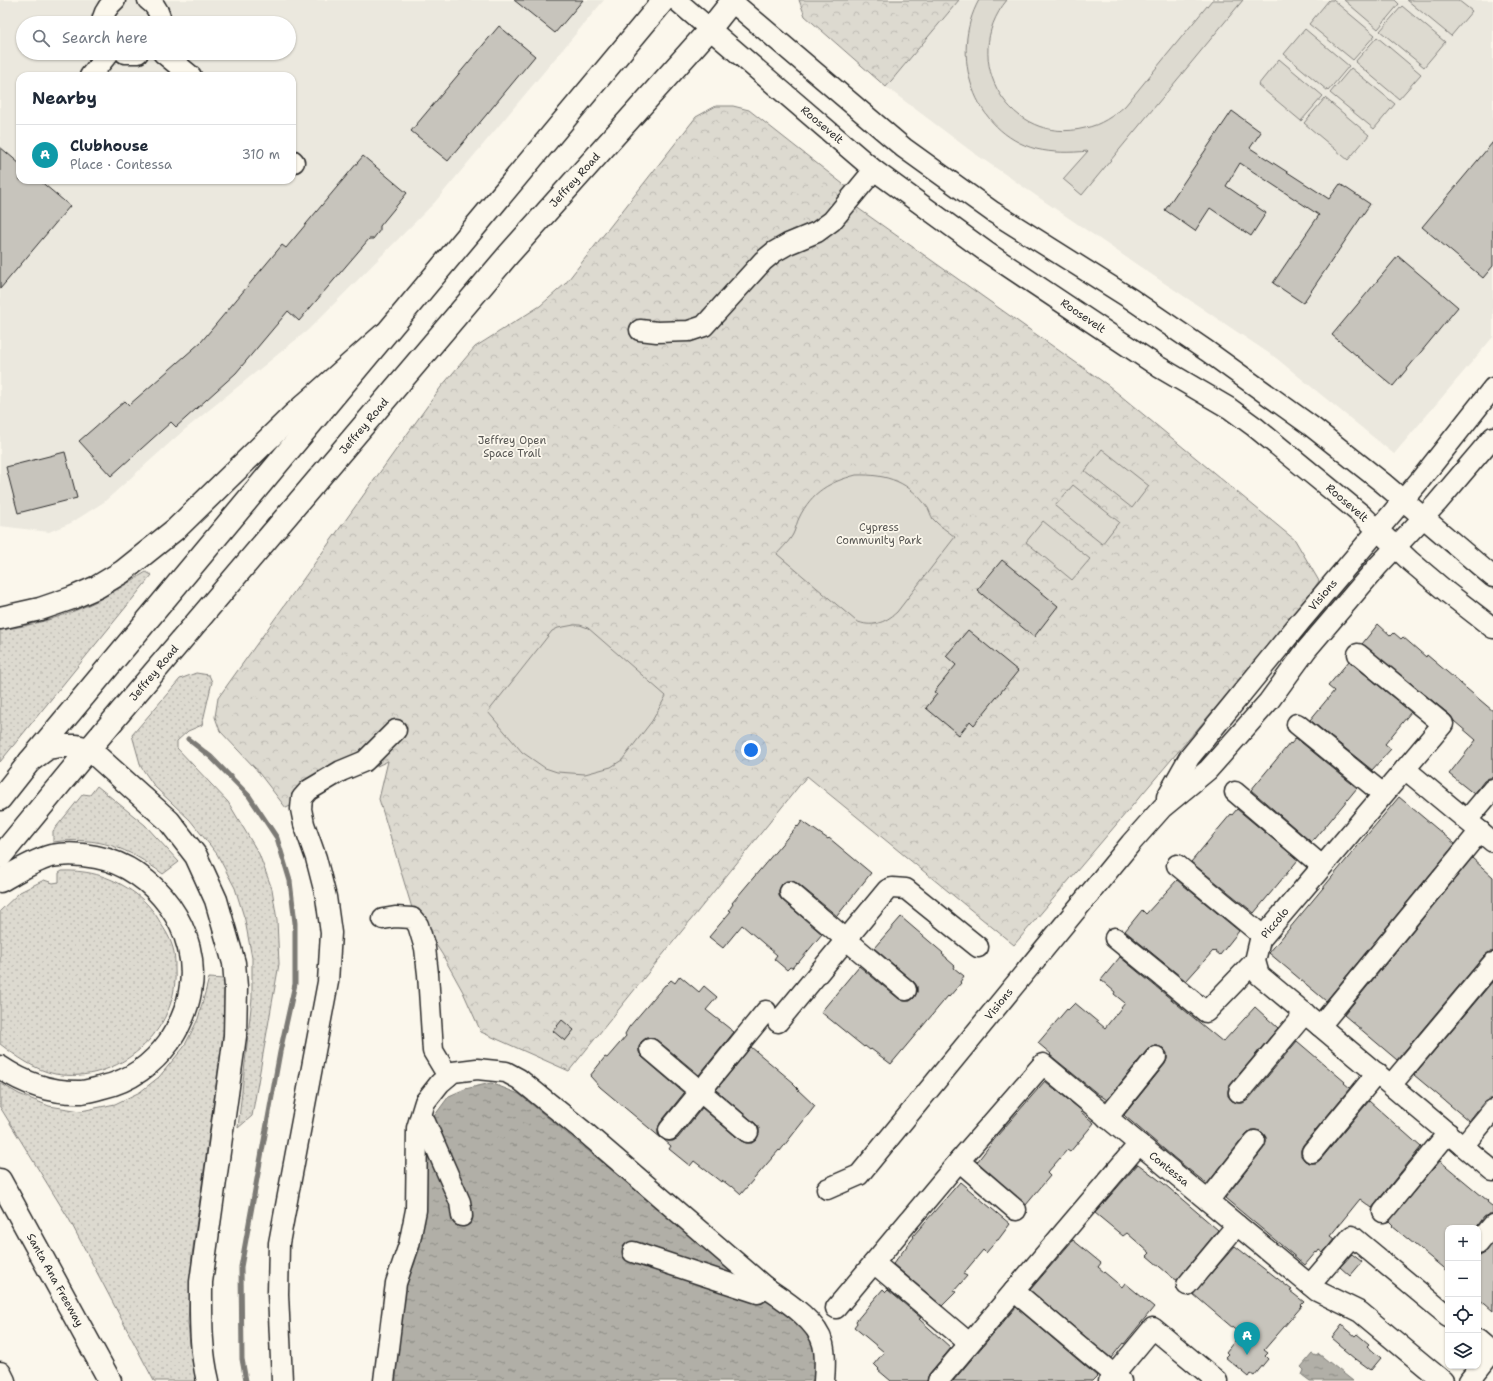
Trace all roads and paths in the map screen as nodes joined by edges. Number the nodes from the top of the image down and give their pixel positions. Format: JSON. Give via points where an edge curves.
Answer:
{"nodes":[{"id":1,"x":664,"y":0,"type":"edge"},
{"id":2,"x":676,"y":0,"type":"edge"},
{"id":3,"x":110,"y":1,"type":"edge"},
{"id":4,"x":150,"y":1,"type":"edge"},
{"id":5,"x":732,"y":1,"type":"edge"},
{"id":6,"x":104,"y":16,"type":"edge"},
{"id":7,"x":160,"y":16,"type":"edge"},
{"id":8,"x":710,"y":29,"type":"junction"},
{"id":9,"x":103,"y":60,"type":"edge"},
{"id":10,"x":172,"y":60,"type":"edge"},
{"id":11,"x":93,"y":72,"type":"edge"},
{"id":12,"x":186,"y":72,"type":"edge"},
{"id":13,"x":874,"y":170,"type":"junction"},
{"id":14,"x":640,"y":330,"type":"dead end"},
{"id":15,"x":384,"y":335,"type":"junction"},
{"id":16,"x":1493,"y":388,"type":"edge"},
{"id":17,"x":1493,"y":437,"type":"edge"},
{"id":18,"x":1403,"y":501,"type":"junction"},
{"id":19,"x":1422,"y":518,"type":"junction"},
{"id":20,"x":1378,"y":530,"type":"junction"},
{"id":21,"x":1396,"y":547,"type":"junction"},
{"id":22,"x":1493,"y":577,"type":"edge"},
{"id":23,"x":0,"y":618,"type":"edge"},
{"id":24,"x":1493,"y":628,"type":"edge"},
{"id":25,"x":1358,"y":654,"type":"dead end"},
{"id":26,"x":1297,"y":724,"type":"dead end"},
{"id":27,"x":396,"y":730,"type":"dead end"},
{"id":28,"x":88,"y":749,"type":"junction"},
{"id":29,"x":30,"y":761,"type":"junction"},
{"id":30,"x":1405,"y":769,"type":"junction"},
{"id":31,"x":1493,"y":789,"type":"edge"},
{"id":32,"x":1235,"y":792,"type":"dead end"},
{"id":33,"x":1383,"y":794,"type":"junction"},
{"id":34,"x":0,"y":799,"type":"edge"},
{"id":35,"x":1162,"y":808,"type":"junction"},
{"id":36,"x":1480,"y":831,"type":"edge"},
{"id":37,"x":0,"y":857,"type":"edge"},
{"id":38,"x":1176,"y":865,"type":"dead end"},
{"id":39,"x":1322,"y":866,"type":"junction"},
{"id":40,"x":0,"y":881,"type":"edge"},
{"id":41,"x":790,"y":892,"type":"dead end"},
{"id":42,"x":383,"y":919,"type":"dead end"},
{"id":43,"x":1263,"y":936,"type":"junction"},
{"id":44,"x":1114,"y":938,"type":"dead end"},
{"id":45,"x":847,"y":939,"type":"junction"},
{"id":46,"x":978,"y":947,"type":"dead end"},
{"id":47,"x":1254,"y":961,"type":"junction"},
{"id":48,"x":1493,"y":963,"type":"edge"},
{"id":49,"x":906,"y":990,"type":"dead end"},
{"id":50,"x":1305,"y":1013,"type":"junction"},
{"id":51,"x":1320,"y":1026,"type":"junction"},
{"id":52,"x":650,"y":1050,"type":"dead end"},
{"id":53,"x":1156,"y":1057,"type":"dead end"},
{"id":54,"x":0,"y":1067,"type":"edge"},
{"id":55,"x":448,"y":1076,"type":"junction"},
{"id":56,"x":1384,"y":1079,"type":"junction"},
{"id":57,"x":700,"y":1092,"type":"junction"},
{"id":58,"x":1240,"y":1092,"type":"dead end"},
{"id":59,"x":1493,"y":1110,"type":"edge"},
{"id":60,"x":1107,"y":1118,"type":"junction"},
{"id":61,"x":420,"y":1119,"type":"junction"},
{"id":62,"x":669,"y":1130,"type":"dead end"},
{"id":63,"x":748,"y":1132,"type":"dead end"},
{"id":64,"x":1456,"y":1139,"type":"junction"},
{"id":65,"x":1255,"y":1141,"type":"dead end"},
{"id":66,"x":1138,"y":1144,"type":"junction"},
{"id":67,"x":1312,"y":1152,"type":"dead end"},
{"id":68,"x":959,"y":1161,"type":"junction"},
{"id":69,"x":1493,"y":1170,"type":"edge"},
{"id":70,"x":0,"y":1180,"type":"edge"},
{"id":71,"x":827,"y":1189,"type":"dead end"},
{"id":72,"x":1208,"y":1201,"type":"junction"},
{"id":73,"x":1016,"y":1210,"type":"dead end"},
{"id":74,"x":1382,"y":1212,"type":"dead end"},
{"id":75,"x":462,"y":1216,"type":"dead end"},
{"id":76,"x":1237,"y":1225,"type":"junction"},
{"id":77,"x":1493,"y":1225,"type":"edge"},
{"id":78,"x":1481,"y":1239,"type":"edge"},
{"id":79,"x":633,"y":1252,"type":"dead end"},
{"id":80,"x":874,"y":1263,"type":"junction"},
{"id":81,"x":1187,"y":1285,"type":"dead end"},
{"id":82,"x":1310,"y":1285,"type":"junction"},
{"id":83,"x":765,"y":1287,"type":"junction"},
{"id":84,"x":1014,"y":1290,"type":"junction"},
{"id":85,"x":836,"y":1308,"type":"dead end"},
{"id":86,"x":1445,"y":1314,"type":"edge"},
{"id":87,"x":969,"y":1343,"type":"junction"},
{"id":88,"x":1488,"y":1348,"type":"edge"},
{"id":89,"x":0,"y":1373,"type":"edge"},
{"id":90,"x":1115,"y":1379,"type":"edge"},
{"id":91,"x":4,"y":1381,"type":"edge"},
{"id":92,"x":110,"y":1381,"type":"edge"},
{"id":93,"x":208,"y":1381,"type":"edge"},
{"id":94,"x":282,"y":1381,"type":"edge"},
{"id":95,"x":384,"y":1381,"type":"edge"},
{"id":96,"x":824,"y":1381,"type":"edge"},
{"id":97,"x":938,"y":1381,"type":"edge"},
{"id":98,"x":1216,"y":1381,"type":"edge"},
{"id":99,"x":1443,"y":1381,"type":"edge"},
{"id":100,"x":1469,"y":1381,"type":"edge"}],
"edges":[{"from":1,"to":15,"type":"main road"},
{"from":2,"to":8,"type":"street","name":"Roosevelt"},
{"from":3,"to":6,"type":"street"},
{"from":4,"to":7,"type":"street"},
{"from":5,"to":8,"type":"main road","name":"Jeffrey Road"},
{"from":5,"to":18,"type":"street","via":[[904,148],[947,181],[1207,350],[1311,426]]},
{"from":8,"to":13,"type":"street","name":"Roosevelt"},
{"from":8,"to":28,"type":"main road","name":"Jeffrey Road","via":[[509,254]]},
{"from":9,"to":11,"type":"street"},
{"from":10,"to":12,"type":"street"},
{"from":13,"to":14,"type":"street","via":[[832,221],[817,232],[774,252],[763,261],[704,326],[689,331]]},
{"from":13,"to":20,"type":"street","name":"Roosevelt","via":[[988,253],[1159,367],[1256,427]]},
{"from":15,"to":23,"type":"main road","via":[[294,414],[177,528],[122,572],[72,598],[40,609]]},
{"from":15,"to":29,"type":"main road"},
{"from":16,"to":18,"type":"street","name":"Visions"},
{"from":17,"to":19,"type":"street","name":"Visions"},
{"from":18,"to":19,"type":"street"},
{"from":18,"to":20,"type":"street","name":"Visions"},
{"from":19,"to":21,"type":"street","name":"Visions"},
{"from":19,"to":22,"type":"street"},
{"from":20,"to":21,"type":"street","name":"Roosevelt"},
{"from":20,"to":35,"type":"street","name":"Visions","via":[[1189,758]]},
{"from":21,"to":24,"type":"street","name":"Roosevelt"},
{"from":21,"to":35,"type":"street","name":"Visions","via":[[1307,649],[1269,701],[1213,764]]},
{"from":25,"to":30,"type":"street","name":"Piccolo","via":[[1443,724]]},
{"from":26,"to":33,"type":"street"},
{"from":27,"to":94,"type":"street","via":[[365,761],[340,770],[309,790],[302,798],[304,824],[326,897],[331,933],[328,982],[279,1243],[278,1294]]},
{"from":28,"to":29,"type":"main road","via":[[69,746],[48,748]]},
{"from":28,"to":37,"type":"main road","name":"Jeffrey Road"},
{"from":28,"to":93,"type":"main road","via":[[169,821],[196,856],[216,900],[234,963],[235,1036],[200,1282]]},
{"from":29,"to":34,"type":"main road"},
{"from":30,"to":33,"type":"street","name":"Piccolo"},
{"from":30,"to":36,"type":"street"},
{"from":31,"to":36,"type":"street"},
{"from":32,"to":39,"type":"street"},
{"from":33,"to":39,"type":"street","name":"Piccolo"},
{"from":35,"to":71,"type":"street","name":"Visions","via":[[1130,843],[859,1174]]},
{"from":36,"to":51,"type":"street"},
{"from":38,"to":43,"type":"street"},
{"from":39,"to":43,"type":"street","name":"Piccolo"},
{"from":40,"to":54,"type":"main road","via":[[25,867],[62,854],[106,859],[126,867],[146,879],[170,906],[187,939],[192,974],[191,991],[183,1017],[172,1037],[155,1058],[126,1079],[83,1092],[53,1090],[26,1082]]},
{"from":41,"to":45,"type":"street"},
{"from":42,"to":55,"type":"street","via":[[412,918],[418,925],[425,948],[433,1051]]},
{"from":43,"to":47,"type":"street","name":"Piccolo"},
{"from":44,"to":47,"type":"street","via":[[1206,1012]]},
{"from":45,"to":46,"type":"street","via":[[887,890],[892,888],[906,889]]},
{"from":45,"to":49,"type":"street"},
{"from":45,"to":57,"type":"street"},
{"from":47,"to":50,"type":"street","via":[[1259,975]]},
{"from":48,"to":56,"type":"street"},
{"from":50,"to":51,"type":"street"},
{"from":50,"to":58,"type":"street"},
{"from":51,"to":56,"type":"street"},
{"from":52,"to":57,"type":"street"},
{"from":53,"to":60,"type":"street"},
{"from":55,"to":61,"type":"street","via":[[425,1102]]},
{"from":55,"to":83,"type":"street","via":[[453,1072],[477,1069],[506,1072],[519,1079]]},
{"from":56,"to":64,"type":"street"},
{"from":56,"to":67,"type":"street"},
{"from":57,"to":62,"type":"street"},
{"from":57,"to":63,"type":"street"},
{"from":59,"to":64,"type":"street"},
{"from":60,"to":66,"type":"street"},
{"from":60,"to":68,"type":"street","via":[[1043,1064]]},
{"from":61,"to":75,"type":"street","via":[[425,1122],[460,1202]]},
{"from":61,"to":95,"type":"street","via":[[417,1128],[416,1210],[409,1245],[396,1283]]},
{"from":64,"to":69,"type":"street"},
{"from":64,"to":74,"type":"street"},
{"from":65,"to":72,"type":"street"},
{"from":66,"to":72,"type":"street","name":"Contessa"},
{"from":66,"to":84,"type":"street","name":"Contessa"},
{"from":68,"to":73,"type":"street"},
{"from":68,"to":80,"type":"street"},
{"from":70,"to":92,"type":"main road","name":"Santa Ana Freeway"},
{"from":72,"to":76,"type":"street","name":"Contessa"},
{"from":76,"to":81,"type":"street"},
{"from":76,"to":82,"type":"street","name":"Contessa"},
{"from":77,"to":78,"type":"street"},
{"from":79,"to":83,"type":"street","via":[[758,1293]]},
{"from":80,"to":85,"type":"street"},
{"from":80,"to":87,"type":"street"},
{"from":82,"to":86,"type":"street","via":[[1352,1236]]},
{"from":82,"to":99,"type":"street","name":"Contessa","via":[[1360,1312]]},
{"from":83,"to":96,"type":"street","via":[[792,1306],[815,1327],[823,1344]]},
{"from":84,"to":87,"type":"street","name":"Contessa"},
{"from":84,"to":90,"type":"street"},
{"from":87,"to":97,"type":"street","name":"Contessa"},
{"from":88,"to":100,"type":"street"},
{"from":89,"to":91,"type":"main road"},
{"from":90,"to":98,"type":"street","via":[[1153,1328]]}]}
